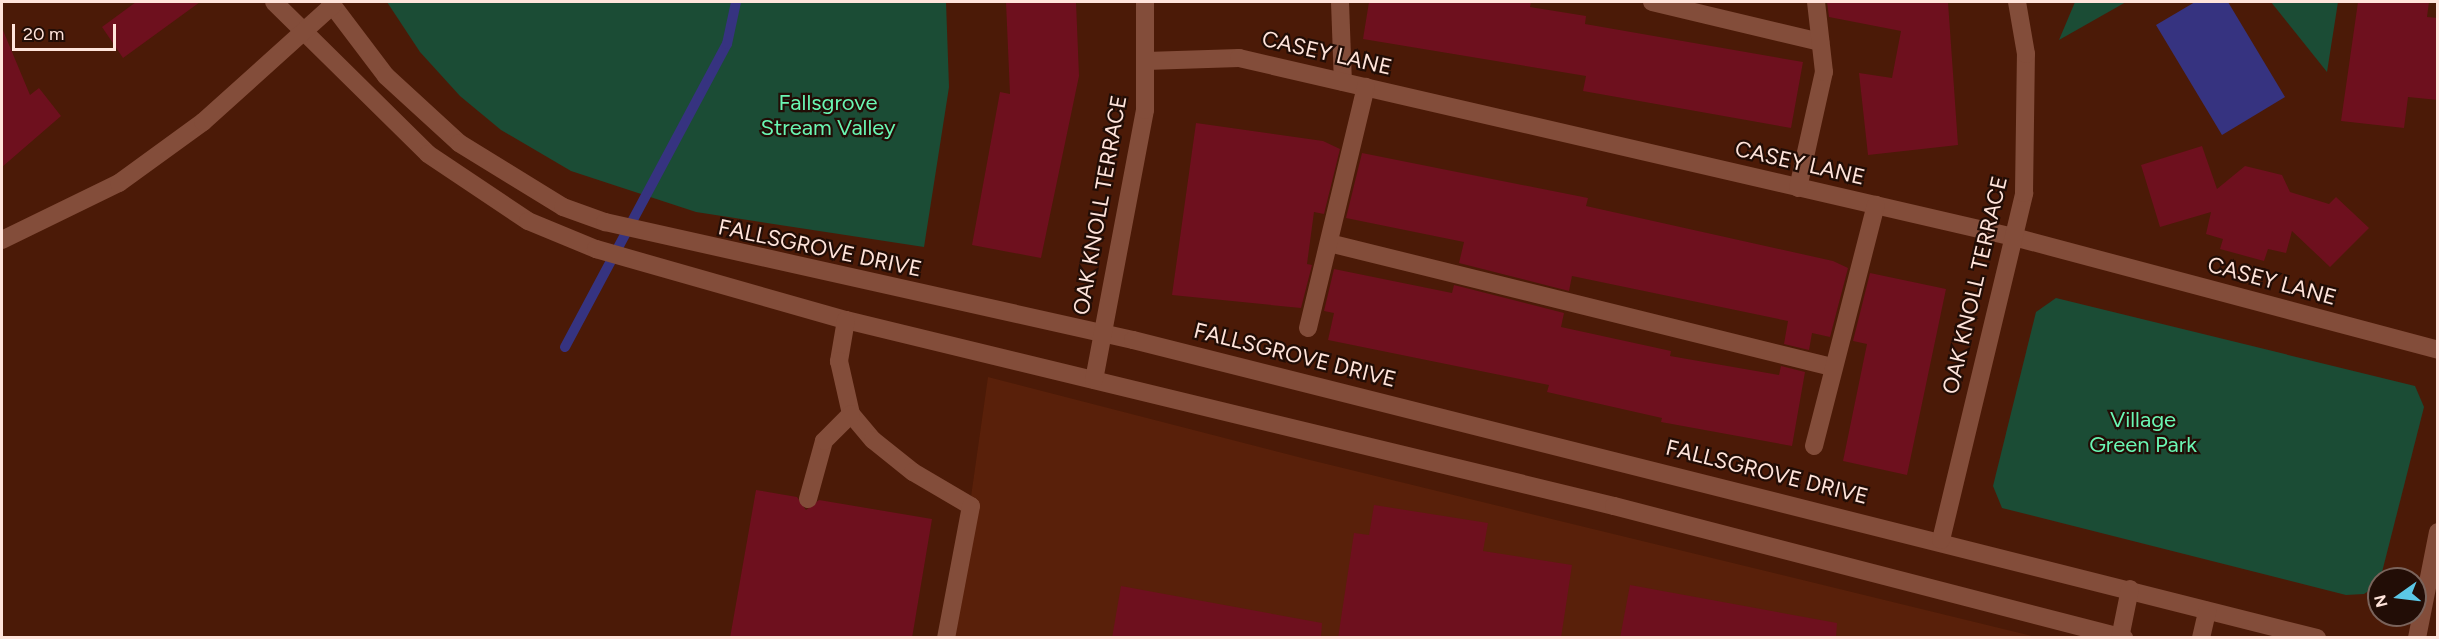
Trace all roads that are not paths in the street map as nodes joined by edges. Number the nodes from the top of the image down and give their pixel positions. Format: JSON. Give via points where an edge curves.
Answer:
{"nodes":[{"id":1,"x":274,"y":2,"type":"edge"},
{"id":2,"x":1145,"y":2,"type":"edge"},
{"id":3,"x":1340,"y":2,"type":"edge"},
{"id":4,"x":1653,"y":2,"type":"edge"},
{"id":5,"x":1816,"y":2,"type":"edge"},
{"id":6,"x":2017,"y":2,"type":"edge"},
{"id":7,"x":331,"y":3,"type":"edge"},
{"id":8,"x":301,"y":32,"type":"junction"},
{"id":9,"x":1820,"y":42,"type":"junction"},
{"id":10,"x":1146,"y":61,"type":"junction"},
{"id":11,"x":1343,"y":82,"type":"junction"},
{"id":12,"x":1366,"y":87,"type":"junction"},
{"id":13,"x":1798,"y":188,"type":"junction"},
{"id":14,"x":1876,"y":205,"type":"junction"},
{"id":15,"x":2014,"y":237,"type":"junction"},
{"id":16,"x":2,"y":240,"type":"edge"},
{"id":17,"x":1329,"y":243,"type":"junction"},
{"id":18,"x":846,"y":320,"type":"junction"},
{"id":19,"x":1308,"y":328,"type":"dead end"},
{"id":20,"x":1102,"y":333,"type":"junction"},
{"id":21,"x":2438,"y":350,"type":"edge"},
{"id":22,"x":1832,"y":367,"type":"junction"},
{"id":23,"x":1094,"y":380,"type":"junction"},
{"id":24,"x":851,"y":414,"type":"junction"},
{"id":25,"x":1814,"y":446,"type":"dead end"},
{"id":26,"x":808,"y":499,"type":"dead end"},
{"id":27,"x":2438,"y":532,"type":"edge"},
{"id":28,"x":1941,"y":540,"type":"junction"},
{"id":29,"x":2130,"y":589,"type":"junction"},
{"id":30,"x":2207,"y":611,"type":"junction"},
{"id":31,"x":2121,"y":637,"type":"edge"},
{"id":32,"x":946,"y":638,"type":"edge"},
{"id":33,"x":2201,"y":638,"type":"edge"},
{"id":34,"x":2318,"y":638,"type":"edge"},
{"id":35,"x":2416,"y":638,"type":"edge"}],
"edges":[{"from":1,"to":8,"type":"street"},
{"from":2,"to":10,"type":"street","name":"OAK KNOLL TERRACE"},
{"from":3,"to":11,"type":"street"},
{"from":4,"to":9,"type":"street"},
{"from":5,"to":9,"type":"street"},
{"from":6,"to":15,"type":"street","name":"OAK KNOLL TERRACE","via":[[2027,103],[2024,193]]},
{"from":7,"to":8,"type":"street"},
{"from":7,"to":20,"type":"street","name":"FALLSGROVE DRIVE","via":[[386,76],[459,143],[563,207],[650,236]]},
{"from":8,"to":16,"type":"street","via":[[203,122],[119,183]]},
{"from":8,"to":18,"type":"street","via":[[428,154],[528,221],[596,249]]},
{"from":9,"to":13,"type":"street","via":[[1824,72]]},
{"from":10,"to":11,"type":"street","name":"CASEY LANE","via":[[1239,58]]},
{"from":10,"to":20,"type":"street","name":"OAK KNOLL TERRACE","via":[[1145,110]]},
{"from":11,"to":12,"type":"street","name":"CASEY LANE"},
{"from":12,"to":13,"type":"street","name":"CASEY LANE"},
{"from":12,"to":17,"type":"street"},
{"from":13,"to":14,"type":"street","name":"CASEY LANE"},
{"from":14,"to":15,"type":"street","name":"CASEY LANE"},
{"from":14,"to":22,"type":"street"},
{"from":15,"to":21,"type":"street","name":"CASEY LANE"},
{"from":15,"to":28,"type":"street","name":"OAK KNOLL TERRACE"},
{"from":17,"to":19,"type":"street"},
{"from":17,"to":22,"type":"street"},
{"from":18,"to":23,"type":"street"},
{"from":18,"to":24,"type":"street","via":[[839,361]]},
{"from":20,"to":23,"type":"street","name":"OAK KNOLL TERRACE"},
{"from":20,"to":28,"type":"street","name":"FALLSGROVE DRIVE"},
{"from":22,"to":25,"type":"street"},
{"from":23,"to":31,"type":"street"},
{"from":24,"to":26,"type":"street","via":[[824,441]]},
{"from":24,"to":32,"type":"street","via":[[873,440],[913,472],[971,506]]},
{"from":27,"to":35,"type":"street"},
{"from":28,"to":29,"type":"street","name":"FALLSGROVE DRIVE"},
{"from":29,"to":30,"type":"street","name":"FALLSGROVE DRIVE"},
{"from":29,"to":31,"type":"street"},
{"from":30,"to":33,"type":"street"},
{"from":30,"to":34,"type":"street","name":"FALLSGROVE DRIVE"}]}
